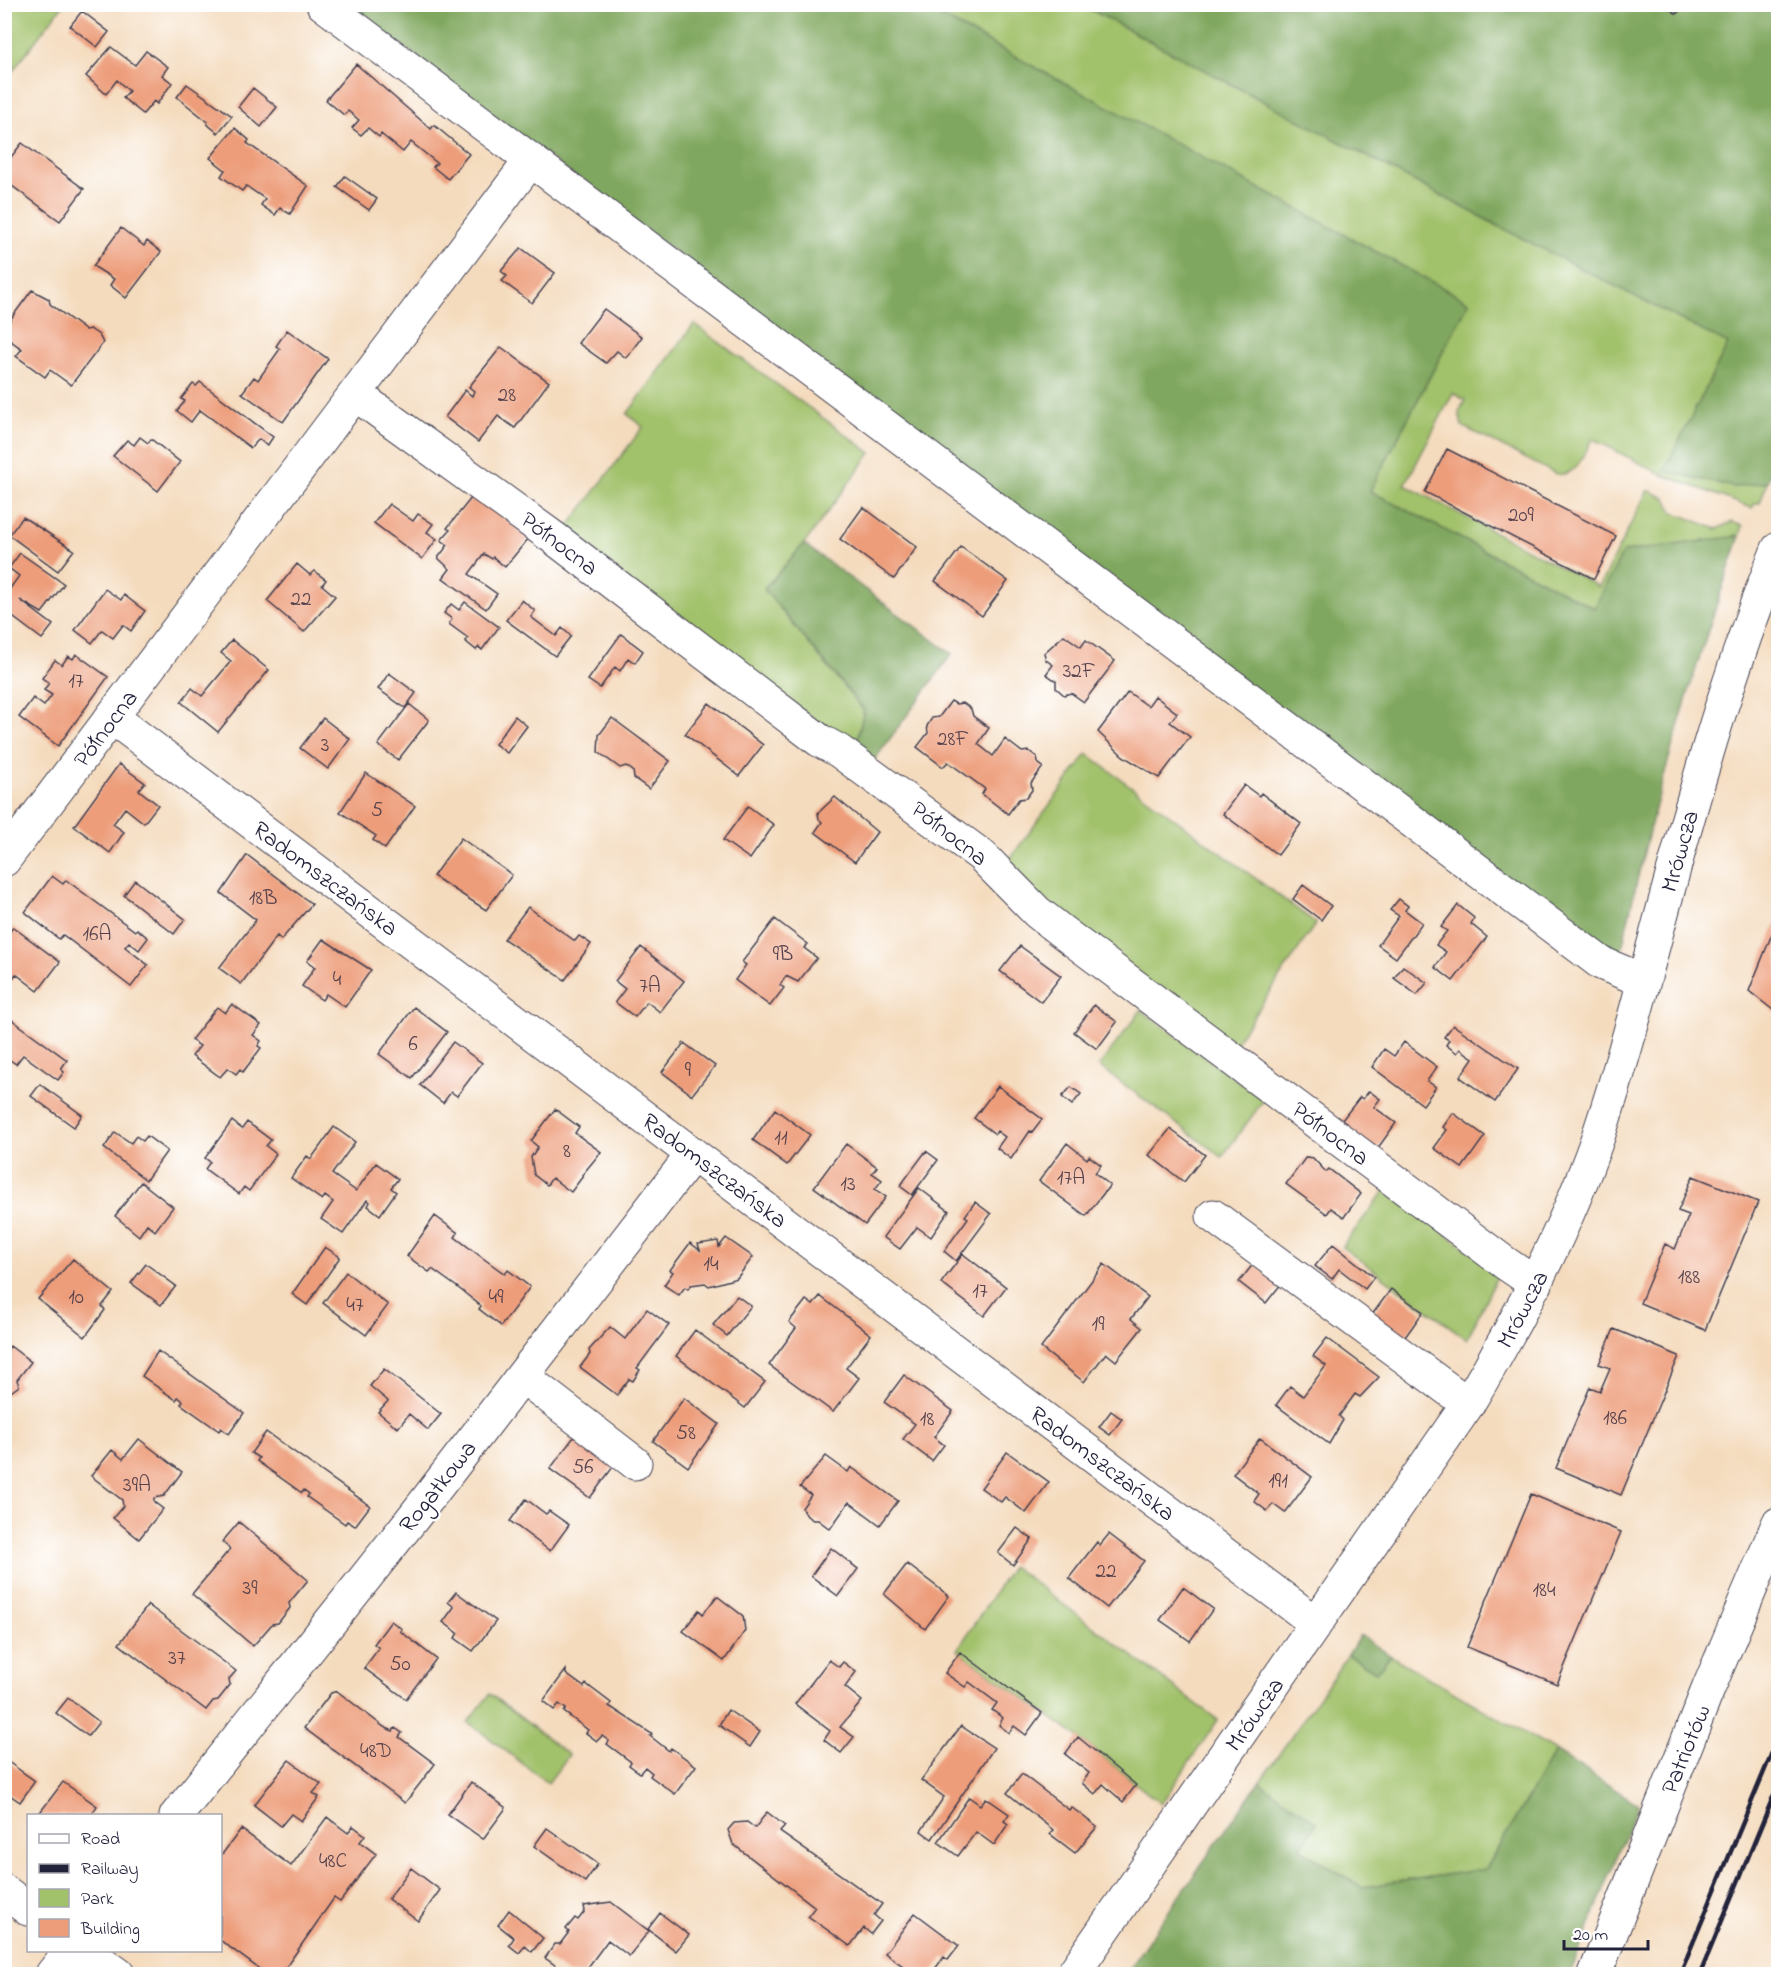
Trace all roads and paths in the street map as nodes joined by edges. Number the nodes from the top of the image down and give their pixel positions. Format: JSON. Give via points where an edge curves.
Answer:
{"nodes":[{"id":1,"x":323,"y":4,"type":"edge"},
{"id":2,"x":531,"y":160,"type":"junction"},
{"id":3,"x":355,"y":394,"type":"junction"},
{"id":4,"x":1779,"y":549,"type":"edge"},
{"id":5,"x":113,"y":718,"type":"junction"},
{"id":6,"x":10,"y":843,"type":"edge"},
{"id":7,"x":1644,"y":981,"type":"junction"},
{"id":8,"x":693,"y":1154,"type":"junction"},
{"id":9,"x":1213,"y":1216,"type":"dead end"},
{"id":10,"x":1536,"y":1284,"type":"junction"},
{"id":11,"x":522,"y":1376,"type":"junction"},
{"id":12,"x":1468,"y":1404,"type":"junction"},
{"id":13,"x":635,"y":1463,"type":"dead end"},
{"id":14,"x":1779,"y":1524,"type":"edge"},
{"id":15,"x":1316,"y":1623,"type":"junction"},
{"id":16,"x":177,"y":1814,"type":"edge"},
{"id":17,"x":4,"y":1891,"type":"edge"},
{"id":18,"x":27,"y":1908,"type":"edge"},
{"id":19,"x":69,"y":1952,"type":"edge"},
{"id":20,"x":87,"y":1952,"type":"edge"},
{"id":21,"x":52,"y":1974,"type":"edge"},
{"id":22,"x":118,"y":1974,"type":"edge"},
{"id":23,"x":1073,"y":1974,"type":"edge"},
{"id":24,"x":1595,"y":1974,"type":"edge"}],
"edges":[{"from":1,"to":2,"type":"street"},
{"from":2,"to":3,"type":"street","name":"Północna"},
{"from":2,"to":7,"type":"street","via":[[1601,963]]},
{"from":3,"to":5,"type":"street","name":"Północna"},
{"from":3,"to":10,"type":"street","name":"Północna","via":[[554,537],[819,740],[968,845],[1061,931]]},
{"from":4,"to":7,"type":"street","name":"Mrówcza","via":[[1747,629],[1704,765]]},
{"from":5,"to":6,"type":"street","name":"Północna"},
{"from":5,"to":8,"type":"street","name":"Radomszczańska"},
{"from":7,"to":10,"type":"street","name":"Mrówcza","via":[[1598,1137]]},
{"from":8,"to":11,"type":"street","name":"Rogatkowa"},
{"from":8,"to":15,"type":"street","name":"Radomszczańska"},
{"from":9,"to":12,"type":"street"},
{"from":10,"to":12,"type":"street","name":"Mrówcza"},
{"from":11,"to":13,"type":"street"},
{"from":11,"to":16,"type":"street","name":"Rogatkowa"},
{"from":12,"to":15,"type":"street","name":"Mrówcza"},
{"from":14,"to":24,"type":"street","name":"Patriotów","via":[[1709,1687]]},
{"from":15,"to":23,"type":"street","name":"Mrówcza"},
{"from":17,"to":18,"type":"street"},
{"from":19,"to":21,"type":"street"},
{"from":20,"to":22,"type":"street"}]}
